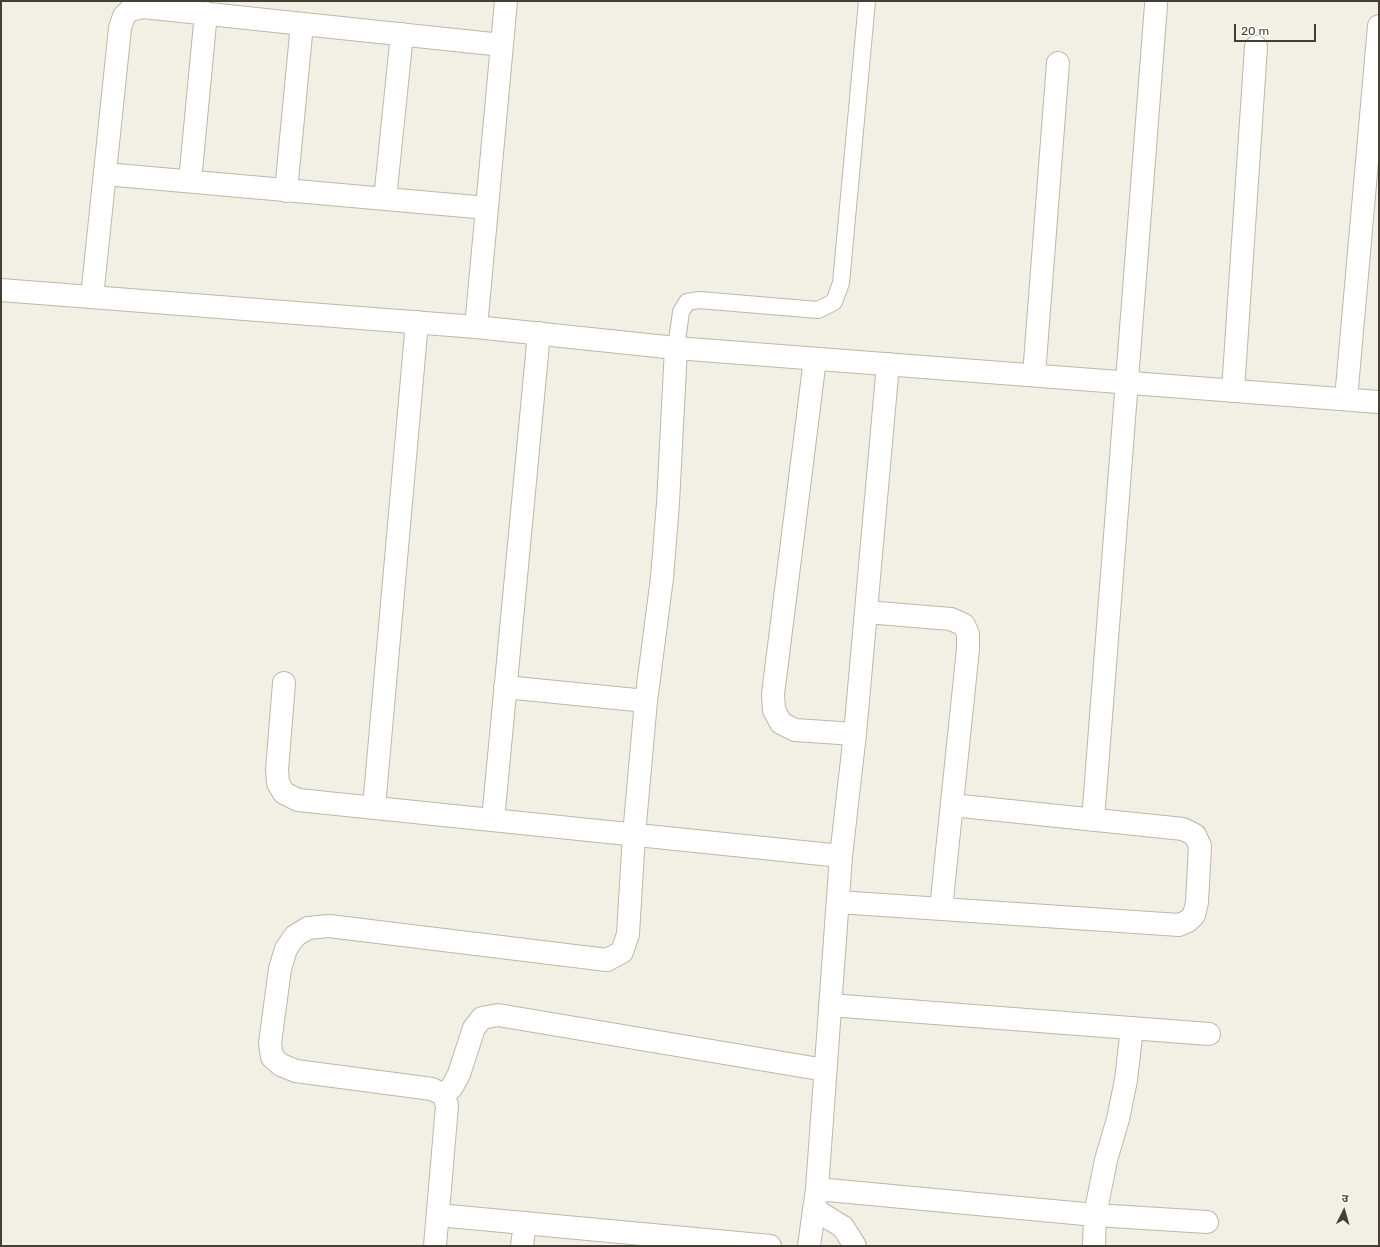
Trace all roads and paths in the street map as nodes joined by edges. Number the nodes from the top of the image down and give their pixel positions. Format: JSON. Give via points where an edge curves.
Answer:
{"nodes":[{"id":1,"x":506,"y":1,"type":"edge"},
{"id":2,"x":867,"y":1,"type":"edge"},
{"id":3,"x":1156,"y":5,"type":"dead end"},
{"id":4,"x":206,"y":14,"type":"junction"},
{"id":5,"x":302,"y":24,"type":"junction"},
{"id":6,"x":1379,"y":26,"type":"edge"},
{"id":7,"x":402,"y":34,"type":"junction"},
{"id":8,"x":502,"y":45,"type":"junction"},
{"id":9,"x":1256,"y":48,"type":"dead end"},
{"id":10,"x":1058,"y":63,"type":"dead end"},
{"id":11,"x":105,"y":174,"type":"junction"},
{"id":12,"x":190,"y":181,"type":"junction"},
{"id":13,"x":286,"y":190,"type":"junction"},
{"id":14,"x":385,"y":199,"type":"junction"},
{"id":15,"x":487,"y":208,"type":"junction"},
{"id":16,"x":1,"y":290,"type":"edge"},
{"id":17,"x":92,"y":297,"type":"junction"},
{"id":18,"x":417,"y":322,"type":"junction"},
{"id":19,"x":476,"y":327,"type":"junction"},
{"id":20,"x":539,"y":333,"type":"junction"},
{"id":21,"x":676,"y":348,"type":"junction"},
{"id":22,"x":815,"y":359,"type":"junction"},
{"id":23,"x":888,"y":364,"type":"junction"},
{"id":24,"x":1034,"y":375,"type":"junction"},
{"id":25,"x":1128,"y":384,"type":"junction"},
{"id":26,"x":1233,"y":391,"type":"junction"},
{"id":27,"x":1346,"y":399,"type":"junction"},
{"id":28,"x":1379,"y":402,"type":"edge"},
{"id":29,"x":866,"y":612,"type":"junction"},
{"id":30,"x":284,"y":683,"type":"dead end"},
{"id":31,"x":505,"y":687,"type":"junction"},
{"id":32,"x":646,"y":701,"type":"junction"},
{"id":33,"x":855,"y":734,"type":"junction"},
{"id":34,"x":952,"y":805,"type":"junction"},
{"id":35,"x":374,"y":807,"type":"junction"},
{"id":36,"x":493,"y":820,"type":"junction"},
{"id":37,"x":1093,"y":820,"type":"junction"},
{"id":38,"x":634,"y":835,"type":"junction"},
{"id":39,"x":841,"y":856,"type":"junction"},
{"id":40,"x":838,"y":902,"type":"junction"},
{"id":41,"x":941,"y":909,"type":"junction"},
{"id":42,"x":830,"y":1005,"type":"junction"},
{"id":43,"x":1132,"y":1028,"type":"junction"},
{"id":44,"x":1209,"y":1034,"type":"dead end"},
{"id":45,"x":825,"y":1070,"type":"junction"},
{"id":46,"x":444,"y":1095,"type":"junction"},
{"id":47,"x":815,"y":1199,"type":"junction"},
{"id":48,"x":438,"y":1215,"type":"junction"},
{"id":49,"x":1096,"y":1215,"type":"junction"},
{"id":50,"x":1207,"y":1222,"type":"dead end"},
{"id":51,"x":524,"y":1223,"type":"junction"},
{"id":52,"x":612,"y":1239,"type":"edge"},
{"id":53,"x":710,"y":1243,"type":"edge"},
{"id":54,"x":435,"y":1246,"type":"edge"},
{"id":55,"x":522,"y":1246,"type":"edge"},
{"id":56,"x":770,"y":1246,"type":"edge"},
{"id":57,"x":809,"y":1246,"type":"edge"},
{"id":58,"x":855,"y":1246,"type":"edge"},
{"id":59,"x":1094,"y":1246,"type":"edge"}],
"edges":[{"from":1,"to":8,"type":"street"},
{"from":2,"to":21,"type":"lane","via":[[841,283],[834,302],[818,310],[699,300],[687,302],[681,312]]},
{"from":3,"to":25,"type":"street"},
{"from":4,"to":5,"type":"street"},
{"from":4,"to":11,"type":"street","via":[[143,7],[130,10],[124,16],[120,28]]},
{"from":4,"to":12,"type":"street"},
{"from":5,"to":7,"type":"street"},
{"from":5,"to":13,"type":"street"},
{"from":6,"to":27,"type":"street"},
{"from":7,"to":8,"type":"street"},
{"from":7,"to":14,"type":"street"},
{"from":8,"to":15,"type":"street"},
{"from":9,"to":26,"type":"street"},
{"from":10,"to":24,"type":"street"},
{"from":11,"to":12,"type":"street"},
{"from":11,"to":17,"type":"street"},
{"from":12,"to":13,"type":"street"},
{"from":13,"to":14,"type":"street"},
{"from":14,"to":15,"type":"street"},
{"from":15,"to":19,"type":"street"},
{"from":16,"to":17,"type":"street"},
{"from":17,"to":18,"type":"street"},
{"from":18,"to":19,"type":"street"},
{"from":18,"to":35,"type":"street"},
{"from":19,"to":20,"type":"street"},
{"from":20,"to":21,"type":"street"},
{"from":20,"to":31,"type":"street"},
{"from":21,"to":22,"type":"street"},
{"from":21,"to":32,"type":"street","via":[[668,510]]},
{"from":22,"to":23,"type":"street"},
{"from":22,"to":33,"type":"street","via":[[773,694],[774,710],[781,722],[795,730]]},
{"from":23,"to":24,"type":"street"},
{"from":23,"to":29,"type":"street"},
{"from":24,"to":25,"type":"street"},
{"from":25,"to":26,"type":"street"},
{"from":25,"to":37,"type":"street"},
{"from":26,"to":27,"type":"street"},
{"from":27,"to":28,"type":"street"},
{"from":29,"to":33,"type":"street"},
{"from":29,"to":34,"type":"street","via":[[951,619],[964,624],[968,634],[968,649]]},
{"from":30,"to":35,"type":"street","via":[[277,770],[278,783],[284,794],[298,800]]},
{"from":31,"to":32,"type":"street"},
{"from":31,"to":36,"type":"street"},
{"from":32,"to":38,"type":"street"},
{"from":33,"to":39,"type":"street"},
{"from":34,"to":37,"type":"street"},
{"from":34,"to":41,"type":"street"},
{"from":35,"to":36,"type":"street"},
{"from":36,"to":38,"type":"street"},
{"from":37,"to":41,"type":"street","via":[[1183,829],[1195,835],[1200,846],[1197,902],[1194,914],[1188,921],[1179,925]]},
{"from":38,"to":39,"type":"street"},
{"from":38,"to":46,"type":"street","via":[[628,934],[622,952],[606,960],[330,926],[308,928],[295,936],[286,950],[280,969],[270,1043],[272,1057],[281,1065],[296,1071],[432,1089]]},
{"from":39,"to":40,"type":"street"},
{"from":40,"to":41,"type":"street"},
{"from":40,"to":42,"type":"street"},
{"from":42,"to":43,"type":"street"},
{"from":42,"to":45,"type":"street"},
{"from":43,"to":44,"type":"street"},
{"from":43,"to":49,"type":"street","via":[[1126,1080],[1106,1160]]},
{"from":45,"to":46,"type":"street","via":[[498,1015],[482,1018],[474,1028],[459,1074]]},
{"from":45,"to":47,"type":"street"},
{"from":46,"to":48,"type":"street","via":[[447,1106]]},
{"from":47,"to":49,"type":"street"},
{"from":47,"to":57,"type":"street"},
{"from":47,"to":58,"type":"street","via":[[843,1228]]},
{"from":48,"to":51,"type":"street"},
{"from":48,"to":54,"type":"street"},
{"from":49,"to":50,"type":"street"},
{"from":49,"to":59,"type":"street"},
{"from":51,"to":52,"type":"street"},
{"from":51,"to":55,"type":"street"},
{"from":52,"to":53,"type":"street"},
{"from":53,"to":56,"type":"street"}]}
